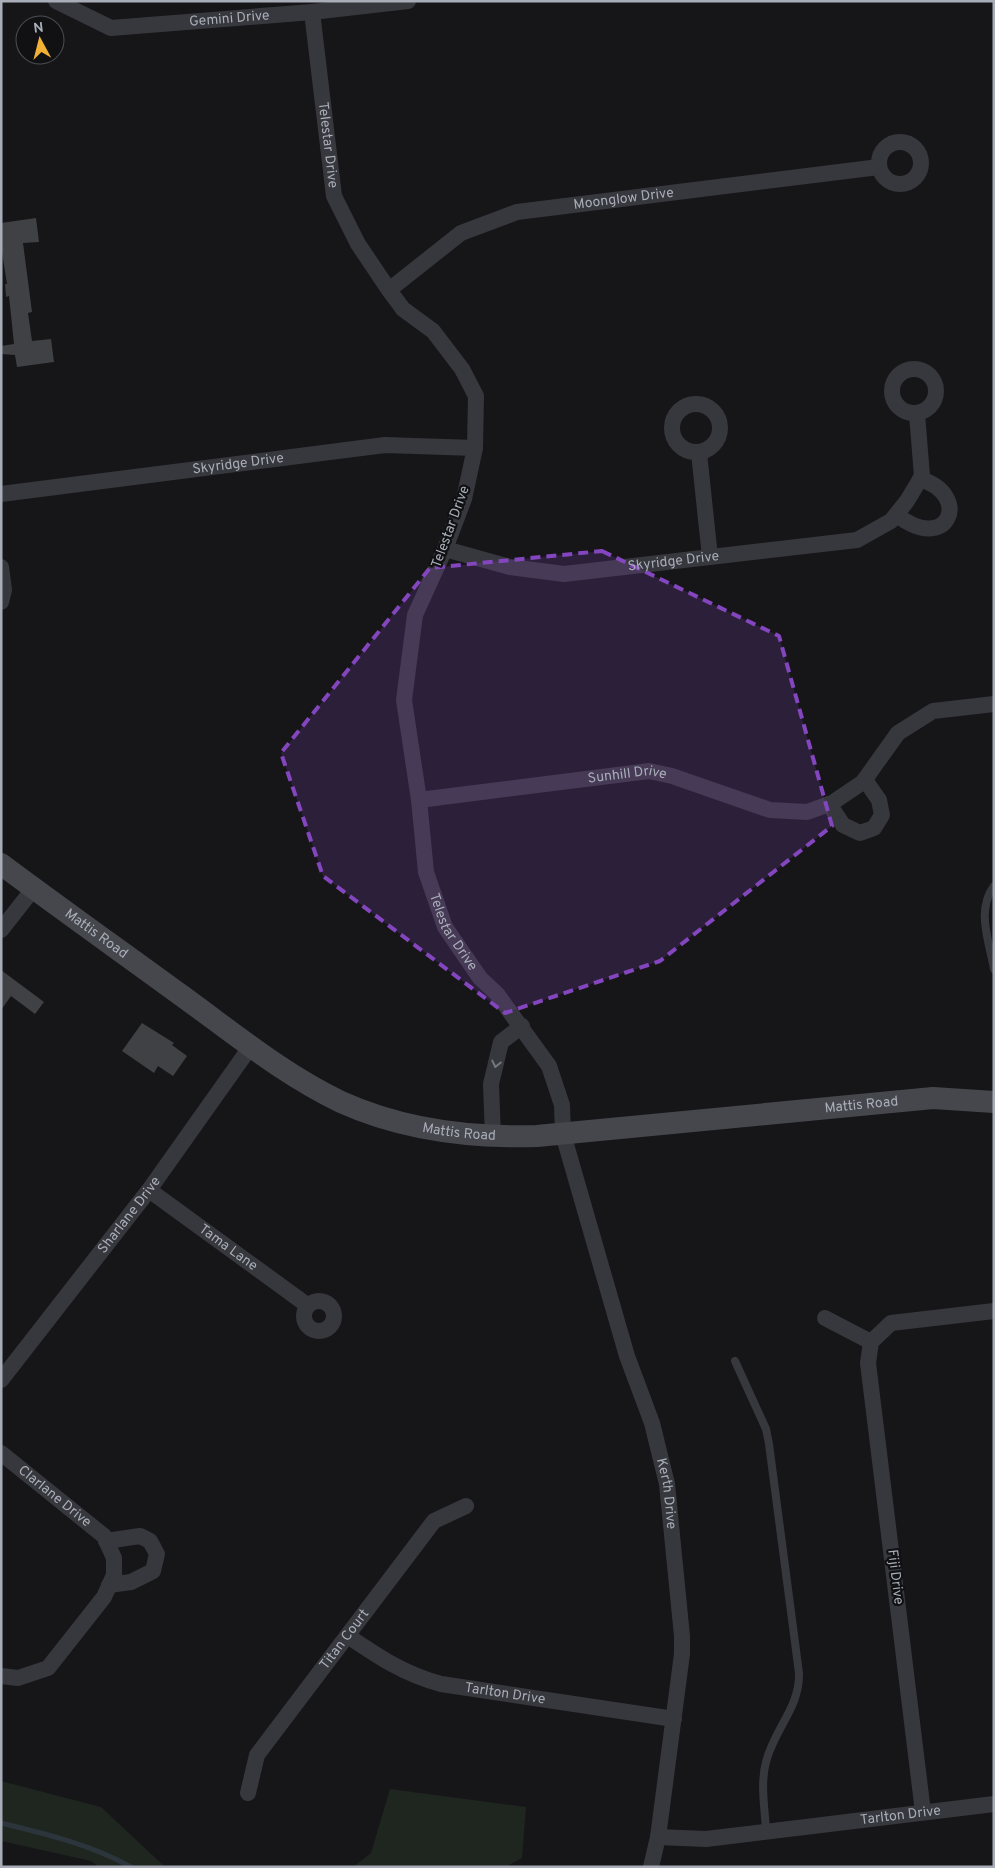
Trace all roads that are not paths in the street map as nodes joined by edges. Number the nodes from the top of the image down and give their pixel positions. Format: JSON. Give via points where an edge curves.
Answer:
{"nodes":[{"id":1,"x":56,"y":1,"type":"edge"},
{"id":2,"x":408,"y":1,"type":"edge"},
{"id":3,"x":312,"y":12,"type":"junction"},
{"id":4,"x":879,"y":167,"type":"dead end"},
{"id":5,"x":389,"y":290,"type":"junction"},
{"id":6,"x":917,"y":414,"type":"dead end"},
{"id":7,"x":475,"y":448,"type":"junction"},
{"id":8,"x":700,"y":453,"type":"dead end"},
{"id":9,"x":920,"y":479,"type":"junction"},
{"id":10,"x":1,"y":494,"type":"edge"},
{"id":11,"x":896,"y":515,"type":"junction"},
{"id":12,"x":445,"y":549,"type":"junction"},
{"id":13,"x":710,"y":557,"type":"junction"},
{"id":14,"x":1,"y":567,"type":"edge"},
{"id":15,"x":1,"y":602,"type":"edge"},
{"id":16,"x":994,"y":704,"type":"edge"},
{"id":17,"x":865,"y":780,"type":"junction"},
{"id":18,"x":419,"y":800,"type":"junction"},
{"id":19,"x":829,"y":804,"type":"junction"},
{"id":20,"x":1,"y":864,"type":"edge"},
{"id":21,"x":994,"y":886,"type":"edge"},
{"id":22,"x":34,"y":888,"type":"junction"},
{"id":23,"x":1,"y":930,"type":"edge"},
{"id":24,"x":994,"y":969,"type":"edge"},
{"id":25,"x":522,"y":1026,"type":"junction"},
{"id":26,"x":252,"y":1046,"type":"junction"},
{"id":27,"x":994,"y":1102,"type":"edge"},
{"id":28,"x":563,"y":1134,"type":"junction"},
{"id":29,"x":493,"y":1137,"type":"junction"},
{"id":30,"x":149,"y":1190,"type":"junction"},
{"id":31,"x":308,"y":1305,"type":"dead end"},
{"id":32,"x":994,"y":1311,"type":"edge"},
{"id":33,"x":826,"y":1318,"type":"dead end"},
{"id":34,"x":871,"y":1342,"type":"junction"},
{"id":35,"x":735,"y":1361,"type":"dead end"},
{"id":36,"x":1,"y":1380,"type":"edge"},
{"id":37,"x":1,"y":1454,"type":"edge"},
{"id":38,"x":466,"y":1506,"type":"dead end"},
{"id":39,"x":106,"y":1541,"type":"junction"},
{"id":40,"x":109,"y":1585,"type":"junction"},
{"id":41,"x":348,"y":1636,"type":"junction"},
{"id":42,"x":1,"y":1676,"type":"edge"},
{"id":43,"x":674,"y":1719,"type":"junction"},
{"id":44,"x":248,"y":1793,"type":"dead end"},
{"id":45,"x":994,"y":1804,"type":"edge"},
{"id":46,"x":924,"y":1812,"type":"junction"},
{"id":47,"x":766,"y":1831,"type":"junction"},
{"id":48,"x":658,"y":1837,"type":"junction"},
{"id":49,"x":651,"y":1867,"type":"edge"}],
"edges":[{"from":1,"to":3,"type":"street","name":"Gemini Drive","via":[[111,28]]},
{"from":2,"to":3,"type":"street","name":"Gemini Drive"},
{"from":3,"to":5,"type":"street","name":"Telestar Drive","via":[[334,196],[358,244]]},
{"from":4,"to":5,"type":"street","name":"Moonglow Drive","via":[[517,212],[461,233]]},
{"from":5,"to":7,"type":"street","name":"Telestar Drive","via":[[403,309],[433,331],[466,376],[476,396]]},
{"from":6,"to":9,"type":"street"},
{"from":7,"to":10,"type":"street","name":"Skyridge Drive","via":[[385,445]]},
{"from":7,"to":12,"type":"street","name":"Telestar Drive","via":[[464,498]]},
{"from":8,"to":13,"type":"street"},
{"from":9,"to":11,"type":"street","name":"Skyridge Drive"},
{"from":9,"to":11,"type":"street","via":[[940,489],[947,497],[949,516],[944,525],[930,530],[910,525]]},
{"from":11,"to":13,"type":"street","name":"Skyridge Drive","via":[[857,540]]},
{"from":12,"to":13,"type":"street","name":"Skyridge Drive","via":[[510,567],[564,574]]},
{"from":12,"to":18,"type":"street","name":"Telestar Drive","via":[[415,615],[404,700]]},
{"from":14,"to":15,"type":"street","via":[[4,590]]},
{"from":16,"to":17,"type":"street","name":"Sunhill Drive","via":[[933,711],[898,733]]},
{"from":17,"to":19,"type":"street","name":"Sunhill Drive"},
{"from":17,"to":19,"type":"street","via":[[879,800],[882,815],[874,828],[860,833],[843,825]]},
{"from":18,"to":19,"type":"street","name":"Sunhill Drive","via":[[649,771],[770,810],[806,812]]},
{"from":18,"to":25,"type":"street","name":"Telestar Drive","via":[[426,872],[445,927],[480,978]]},
{"from":20,"to":22,"type":"main road","name":"Mattis Road"},
{"from":21,"to":24,"type":"lane","via":[[987,896],[983,912]]},
{"from":22,"to":23,"type":"street"},
{"from":22,"to":26,"type":"main road","name":"Mattis Road"},
{"from":25,"to":28,"type":"street","name":"Telestar Drive","via":[[549,1066],[562,1105]]},
{"from":25,"to":29,"type":"street","one_way":true,"via":[[501,1042],[491,1084]]},
{"from":26,"to":29,"type":"main road","name":"Mattis Road","via":[[309,1084],[358,1108],[460,1135]]},
{"from":26,"to":30,"type":"street","name":"Sharlane Drive"},
{"from":27,"to":28,"type":"main road","name":"Mattis Road","via":[[933,1098]]},
{"from":28,"to":29,"type":"main road","name":"Mattis Road"},
{"from":28,"to":43,"type":"street","name":"Kerth Drive","via":[[627,1356],[652,1423],[667,1484],[682,1636]]},
{"from":30,"to":31,"type":"street","name":"Tama Lane"},
{"from":30,"to":36,"type":"street","name":"Sharlane Drive"},
{"from":32,"to":34,"type":"street","via":[[891,1323]]},
{"from":33,"to":34,"type":"street"},
{"from":34,"to":46,"type":"street","name":"Fiji Drive","via":[[868,1363]]},
{"from":35,"to":47,"type":"lane","via":[[766,1429],[799,1673],[799,1690],[766,1762]]},
{"from":37,"to":39,"type":"street","name":"Clarlane Drive","via":[[104,1536]]},
{"from":38,"to":41,"type":"street","name":"Titan Court","via":[[434,1521]]},
{"from":39,"to":40,"type":"street","name":"Clarlane Drive","via":[[114,1558],[114,1575]]},
{"from":39,"to":40,"type":"street","via":[[140,1536],[150,1541],[156,1554],[153,1571],[131,1582]]},
{"from":40,"to":42,"type":"street","name":"Clarlane Drive","via":[[104,1597],[48,1668],[18,1678]]},
{"from":41,"to":43,"type":"street","name":"Tarlton Drive","via":[[413,1676],[441,1684]]},
{"from":41,"to":44,"type":"street","name":"Titan Court","via":[[257,1755]]},
{"from":43,"to":48,"type":"street","name":"Kerth Drive"},
{"from":45,"to":46,"type":"street","name":"Tarlton Drive"},
{"from":46,"to":47,"type":"street","name":"Tarlton Drive"},
{"from":47,"to":48,"type":"street","name":"Tarlton Drive","via":[[706,1839]]},
{"from":48,"to":49,"type":"street","name":"Kerth Drive"}]}
